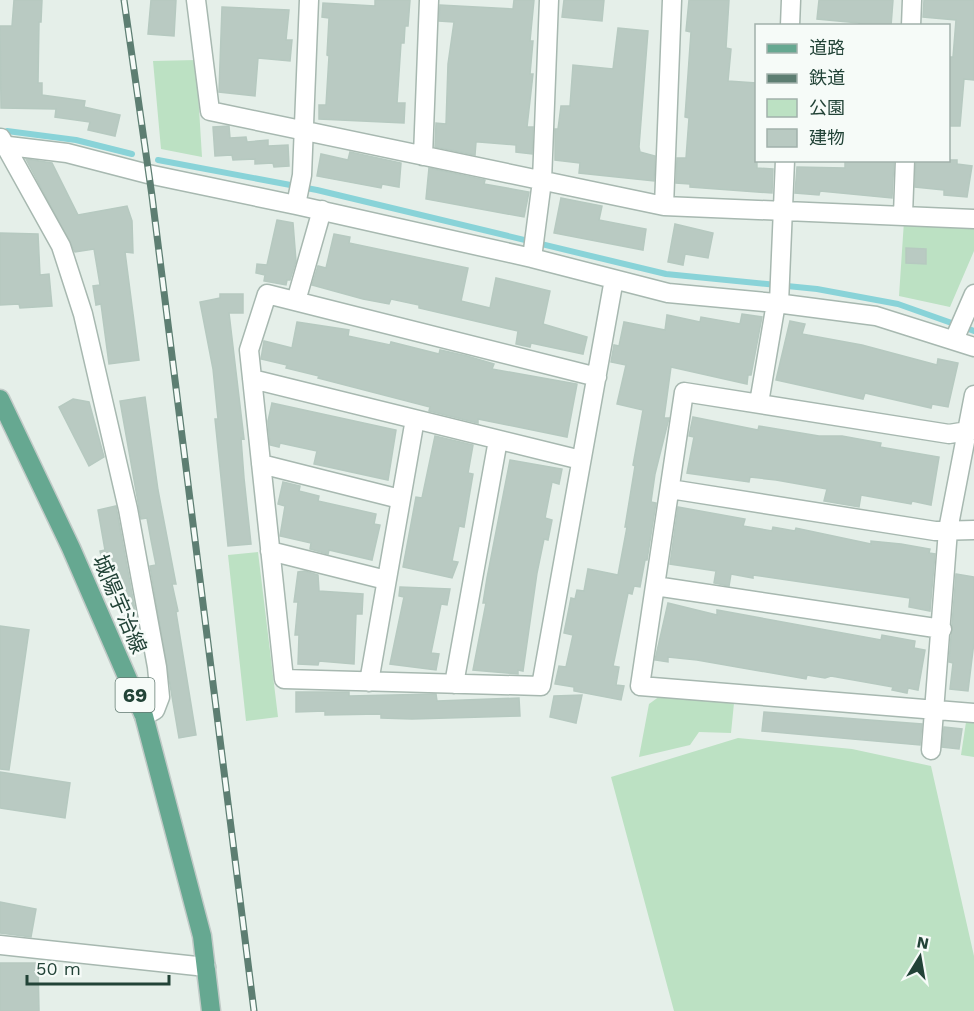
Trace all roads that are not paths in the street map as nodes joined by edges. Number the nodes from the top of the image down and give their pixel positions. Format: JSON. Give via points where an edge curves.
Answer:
{"nodes":[{"id":1,"x":196,"y":0,"type":"edge"},
{"id":2,"x":309,"y":0,"type":"edge"},
{"id":3,"x":429,"y":0,"type":"edge"},
{"id":4,"x":549,"y":0,"type":"edge"},
{"id":5,"x":672,"y":0,"type":"edge"},
{"id":6,"x":791,"y":0,"type":"edge"},
{"id":7,"x":912,"y":0,"type":"edge"},
{"id":8,"x":790,"y":24,"type":"edge"},
{"id":9,"x":910,"y":24,"type":"edge"},
{"id":10,"x":304,"y":130,"type":"junction"},
{"id":11,"x":2,"y":142,"type":"edge"},
{"id":12,"x":423,"y":156,"type":"junction"},
{"id":13,"x":785,"y":162,"type":"edge"},
{"id":14,"x":905,"y":162,"type":"edge"},
{"id":15,"x":542,"y":181,"type":"junction"},
{"id":16,"x":299,"y":190,"type":"junction"},
{"id":17,"x":664,"y":206,"type":"junction"},
{"id":18,"x":322,"y":210,"type":"junction"},
{"id":19,"x":783,"y":212,"type":"junction"},
{"id":20,"x":903,"y":215,"type":"junction"},
{"id":21,"x":974,"y":219,"type":"edge"},
{"id":22,"x":534,"y":254,"type":"junction"},
{"id":23,"x":614,"y":279,"type":"junction"},
{"id":24,"x":779,"y":294,"type":"junction"},
{"id":25,"x":974,"y":294,"type":"edge"},
{"id":26,"x":296,"y":301,"type":"junction"},
{"id":27,"x":959,"y":329,"type":"junction"},
{"id":28,"x":974,"y":347,"type":"edge"},
{"id":29,"x":597,"y":377,"type":"junction"},
{"id":30,"x":252,"y":379,"type":"junction"},
{"id":31,"x":974,"y":394,"type":"edge"},
{"id":32,"x":0,"y":399,"type":"edge"},
{"id":33,"x":759,"y":403,"type":"junction"},
{"id":34,"x":415,"y":419,"type":"junction"},
{"id":35,"x":970,"y":430,"type":"edge"},
{"id":36,"x":498,"y":440,"type":"junction"},
{"id":37,"x":582,"y":460,"type":"junction"},
{"id":38,"x":261,"y":464,"type":"junction"},
{"id":39,"x":670,"y":489,"type":"junction"},
{"id":40,"x":400,"y":499,"type":"junction"},
{"id":41,"x":948,"y":530,"type":"junction"},
{"id":42,"x":974,"y":530,"type":"edge"},
{"id":43,"x":270,"y":551,"type":"junction"},
{"id":44,"x":386,"y":580,"type":"junction"},
{"id":45,"x":655,"y":586,"type":"junction"},
{"id":46,"x":942,"y":629,"type":"junction"},
{"id":47,"x":369,"y":682,"type":"junction"},
{"id":48,"x":454,"y":684,"type":"junction"},
{"id":49,"x":935,"y":708,"type":"junction"},
{"id":50,"x":974,"y":713,"type":"edge"},
{"id":51,"x":144,"y":716,"type":"junction"},
{"id":52,"x":932,"y":750,"type":"dead end"},
{"id":53,"x":0,"y":945,"type":"edge"},
{"id":54,"x":206,"y":967,"type":"junction"},
{"id":55,"x":211,"y":1011,"type":"edge"}],
"edges":[{"from":1,"to":10,"type":"street","via":[[210,111]]},
{"from":2,"to":10,"type":"street"},
{"from":3,"to":12,"type":"street"},
{"from":4,"to":15,"type":"street"},
{"from":5,"to":17,"type":"street"},
{"from":6,"to":8,"type":"street"},
{"from":7,"to":9,"type":"street"},
{"from":10,"to":12,"type":"street"},
{"from":10,"to":16,"type":"street"},
{"from":11,"to":16,"type":"street","via":[[67,153],[148,174]]},
{"from":11,"to":51,"type":"street","via":[[61,246],[83,314],[128,509],[157,667],[160,696],[155,710]]},
{"from":12,"to":15,"type":"street"},
{"from":13,"to":19,"type":"street"},
{"from":14,"to":20,"type":"street"},
{"from":15,"to":17,"type":"street"},
{"from":15,"to":22,"type":"street"},
{"from":16,"to":18,"type":"street"},
{"from":17,"to":19,"type":"street"},
{"from":18,"to":22,"type":"street"},
{"from":18,"to":26,"type":"street"},
{"from":19,"to":20,"type":"street"},
{"from":19,"to":24,"type":"street"},
{"from":20,"to":21,"type":"street"},
{"from":22,"to":23,"type":"street"},
{"from":23,"to":24,"type":"street","via":[[668,293]]},
{"from":23,"to":29,"type":"street"},
{"from":24,"to":27,"type":"street","via":[[876,316]]},
{"from":24,"to":33,"type":"street"},
{"from":25,"to":27,"type":"street"},
{"from":26,"to":29,"type":"street"},
{"from":26,"to":30,"type":"street","via":[[267,294],[249,350]]},
{"from":27,"to":28,"type":"street"},
{"from":29,"to":37,"type":"street"},
{"from":30,"to":34,"type":"street"},
{"from":30,"to":38,"type":"street"},
{"from":31,"to":35,"type":"street"},
{"from":32,"to":51,"type":"main road","name":"城陽宇治線","number":"69","via":[[71,548]]},
{"from":33,"to":35,"type":"street","via":[[949,434]]},
{"from":33,"to":39,"type":"street","via":[[684,392]]},
{"from":34,"to":36,"type":"street"},
{"from":34,"to":40,"type":"street"},
{"from":35,"to":41,"type":"street"},
{"from":36,"to":37,"type":"street"},
{"from":36,"to":48,"type":"street"},
{"from":37,"to":48,"type":"street","via":[[541,686]]},
{"from":38,"to":40,"type":"street"},
{"from":38,"to":43,"type":"street"},
{"from":39,"to":41,"type":"street","via":[[934,531]]},
{"from":39,"to":45,"type":"street"},
{"from":40,"to":44,"type":"street"},
{"from":41,"to":42,"type":"street"},
{"from":41,"to":46,"type":"street"},
{"from":43,"to":44,"type":"street"},
{"from":43,"to":47,"type":"street","via":[[284,679]]},
{"from":44,"to":47,"type":"street"},
{"from":45,"to":46,"type":"street"},
{"from":45,"to":49,"type":"street","via":[[640,686]]},
{"from":46,"to":49,"type":"street"},
{"from":47,"to":48,"type":"street"},
{"from":49,"to":50,"type":"street"},
{"from":49,"to":52,"type":"street"},
{"from":51,"to":54,"type":"main road","name":"城陽宇治線","number":"69","via":[[202,936]]},
{"from":53,"to":54,"type":"street"},
{"from":54,"to":55,"type":"main road","name":"城陽宇治線","number":"69"}]}
